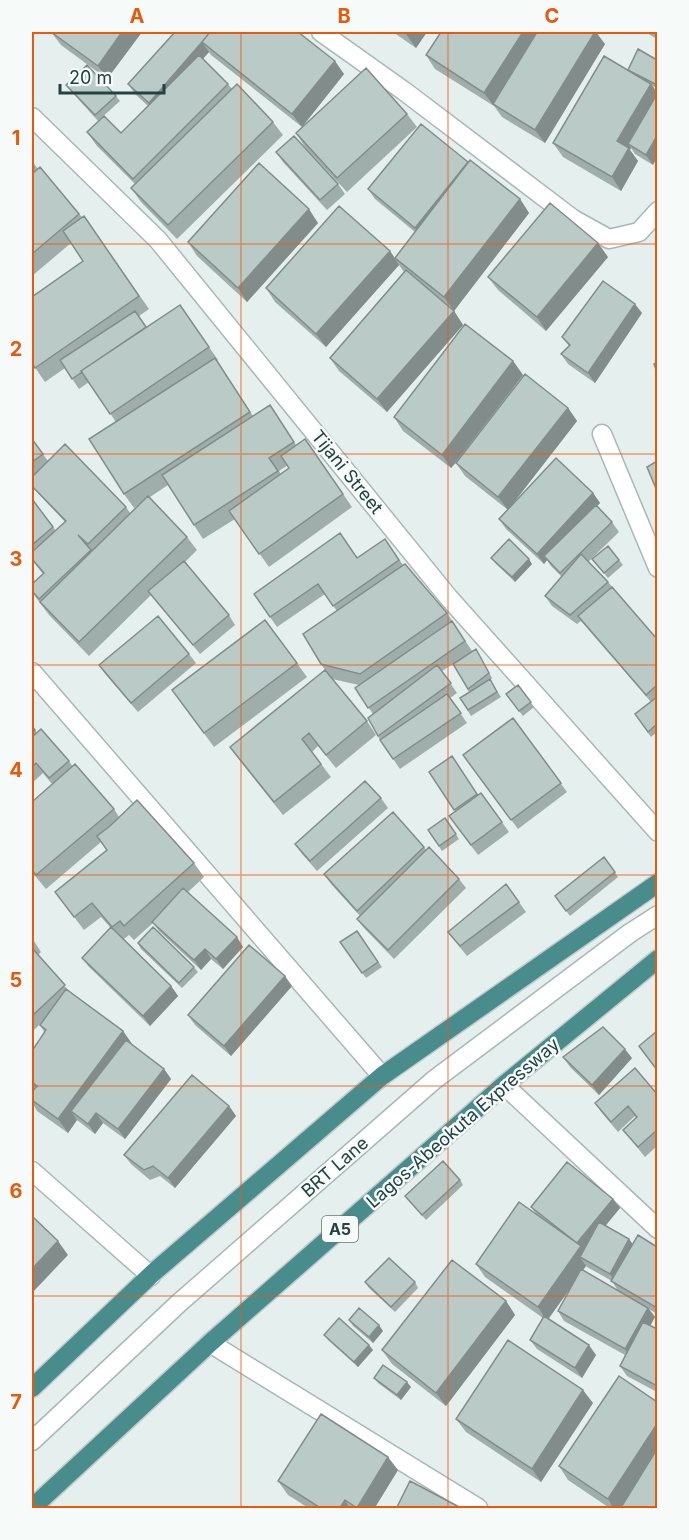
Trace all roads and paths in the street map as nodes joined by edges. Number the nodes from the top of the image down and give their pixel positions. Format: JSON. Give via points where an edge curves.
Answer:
{"nodes":[{"id":1,"x":321,"y":32,"type":"edge"},
{"id":2,"x":32,"y":117,"type":"edge"},
{"id":3,"x":657,"y":211,"type":"edge"},
{"id":4,"x":602,"y":434,"type":"dead end"},
{"id":5,"x":657,"y":568,"type":"edge"},
{"id":6,"x":32,"y":672,"type":"edge"},
{"id":7,"x":657,"y":832,"type":"edge"},
{"id":8,"x":657,"y":883,"type":"edge"},
{"id":9,"x":657,"y":915,"type":"edge"},
{"id":10,"x":657,"y":959,"type":"edge"},
{"id":11,"x":382,"y":1076,"type":"junction"},
{"id":12,"x":504,"y":1084,"type":"junction"},
{"id":13,"x":32,"y":1171,"type":"edge"},
{"id":14,"x":657,"y":1229,"type":"edge"},
{"id":15,"x":151,"y":1276,"type":"junction"},
{"id":16,"x":210,"y":1343,"type":"junction"},
{"id":17,"x":32,"y":1388,"type":"edge"},
{"id":18,"x":32,"y":1441,"type":"edge"},
{"id":19,"x":32,"y":1508,"type":"edge"},
{"id":20,"x":478,"y":1509,"type":"edge"}],
"edges":[{"from":1,"to":3,"type":"street","via":[[573,219],[609,239],[639,232]]},
{"from":2,"to":7,"type":"street","name":"Tijani Street","via":[[158,240],[449,598]]},
{"from":4,"to":5,"type":"street"},
{"from":6,"to":11,"type":"street"},
{"from":8,"to":11,"type":"highway"},
{"from":9,"to":18,"type":"street","name":"BRT Lane","via":[[434,1080],[179,1303]]},
{"from":10,"to":12,"type":"highway","name":"Lagos-Abeokuta Expressway","number":"A5"},
{"from":11,"to":15,"type":"highway"},
{"from":12,"to":14,"type":"street"},
{"from":12,"to":16,"type":"highway","name":"Lagos-Abeokuta Expressway","number":"A5"},
{"from":13,"to":15,"type":"street"},
{"from":15,"to":17,"type":"highway"},
{"from":16,"to":19,"type":"highway","name":"Lagos-Abeokuta Expressway","number":"A5"},
{"from":16,"to":20,"type":"street"}]}
